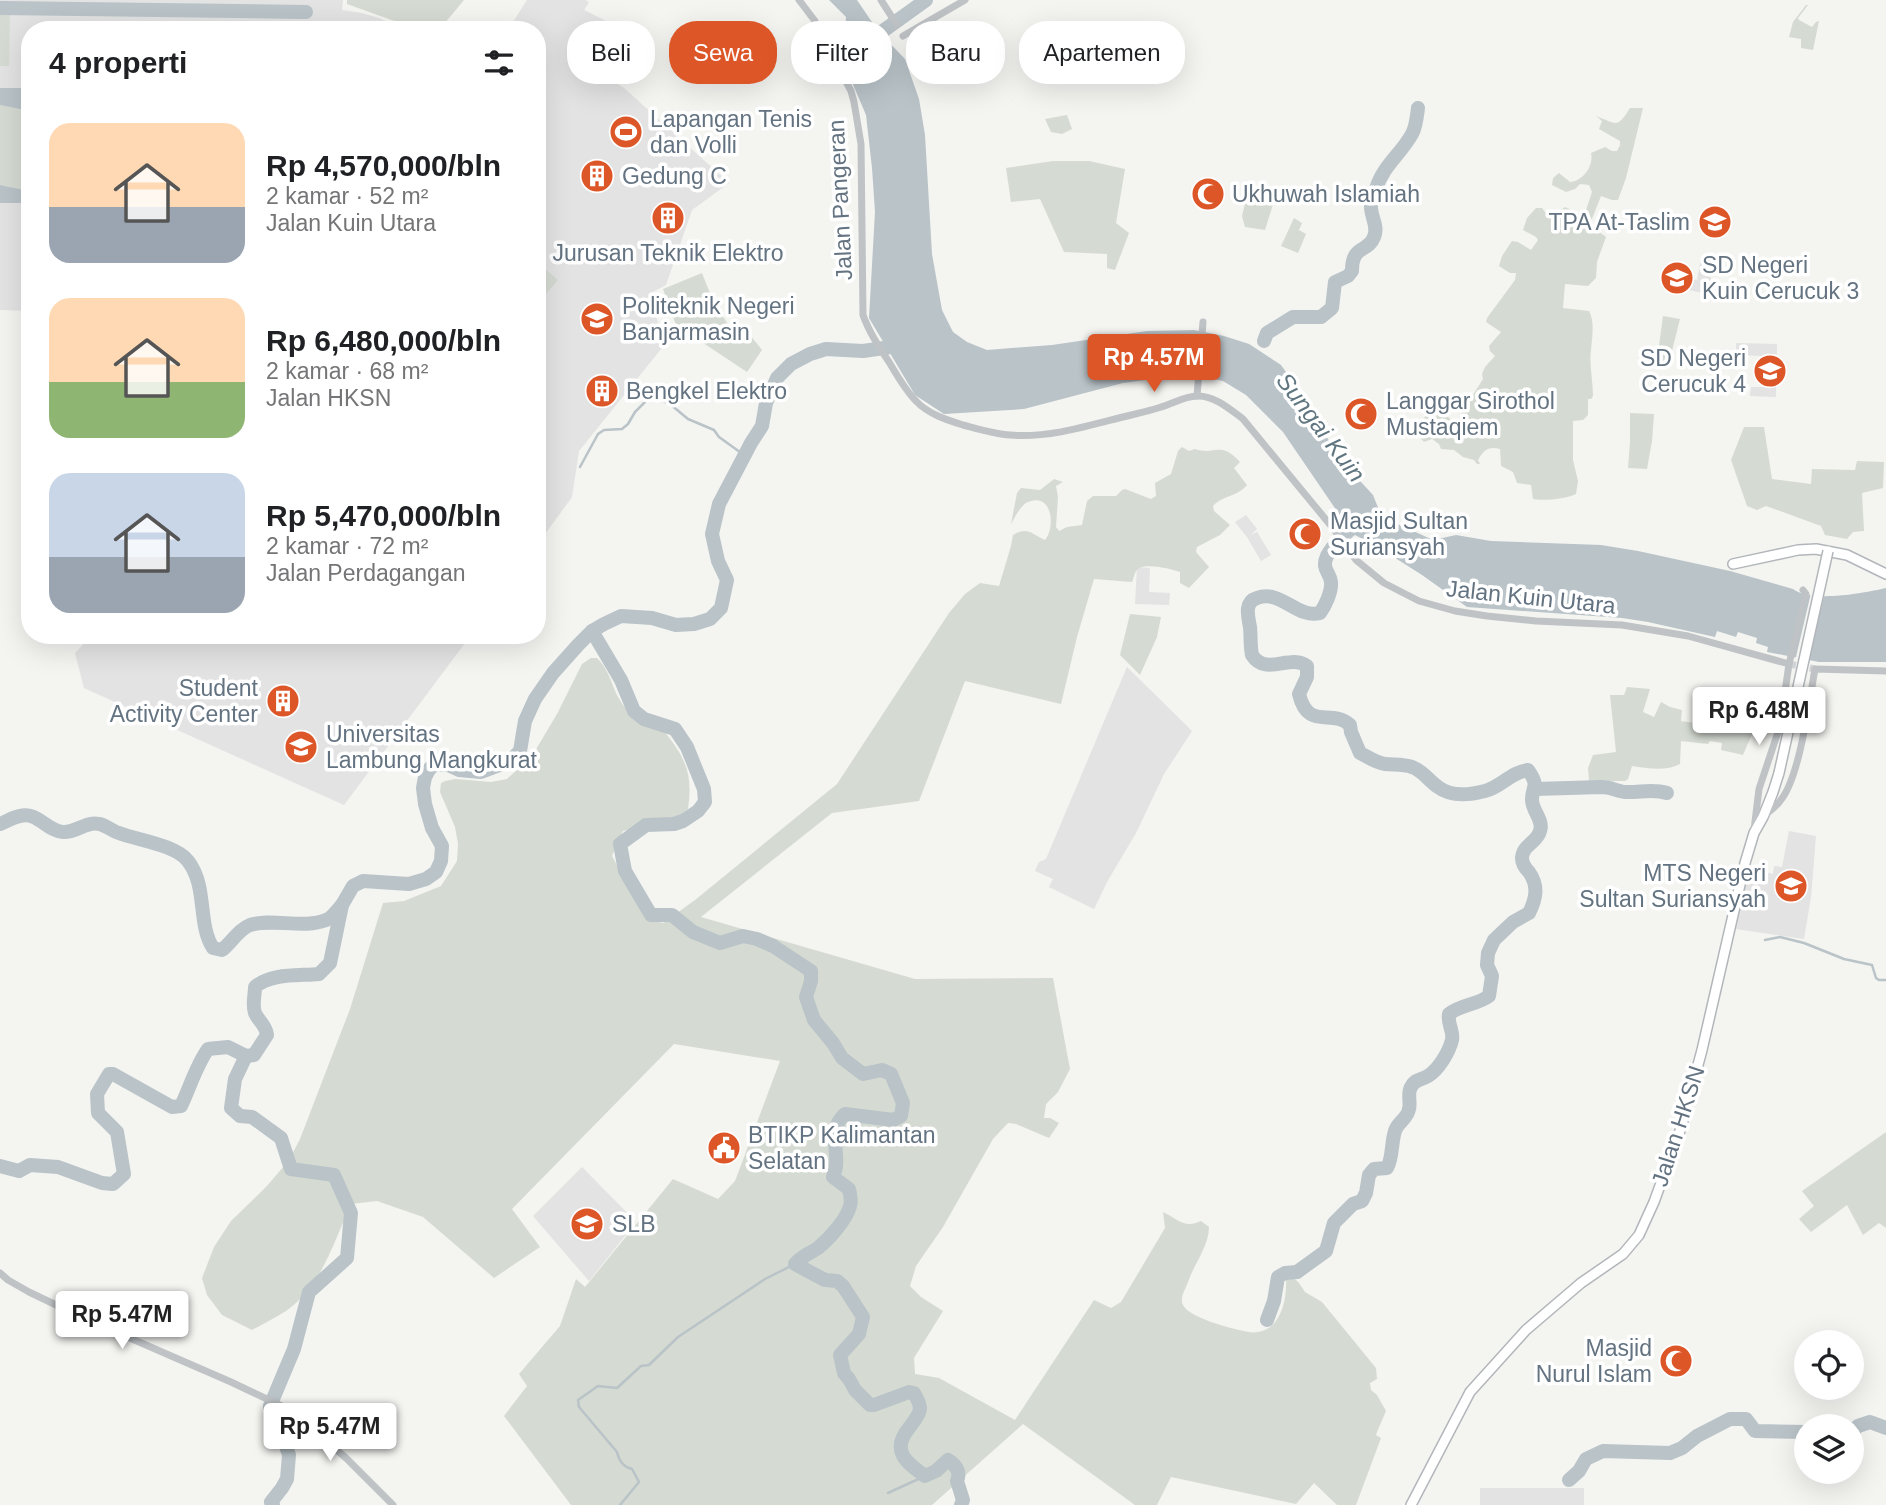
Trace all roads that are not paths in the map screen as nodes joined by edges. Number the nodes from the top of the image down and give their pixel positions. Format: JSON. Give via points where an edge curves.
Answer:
{"nodes":[{"id":1,"x":799,"y":0,"type":"edge"},
{"id":2,"x":881,"y":0,"type":"edge"},
{"id":3,"x":965,"y":0,"type":"edge"},
{"id":4,"x":895,"y":21,"type":"dead end"},
{"id":5,"x":903,"y":36,"type":"dead end"},
{"id":6,"x":1202,"y":326,"type":"dead end"},
{"id":7,"x":1197,"y":393,"type":"junction"},
{"id":8,"x":1828,"y":551,"type":"junction"},
{"id":9,"x":1733,"y":564,"type":"dead end"},
{"id":10,"x":1886,"y":574,"type":"edge"},
{"id":11,"x":1804,"y":592,"type":"dead end"},
{"id":12,"x":1790,"y":662,"type":"junction"},
{"id":13,"x":1886,"y":671,"type":"edge"},
{"id":14,"x":1763,"y":817,"type":"junction"},
{"id":15,"x":1754,"y":833,"type":"junction"},
{"id":16,"x":0,"y":1273,"type":"edge"},
{"id":17,"x":393,"y":1505,"type":"edge"},
{"id":18,"x":1411,"y":1505,"type":"edge"}],
"edges":[{"from":1,"to":7,"type":"street","name":"Jalan Pangeran","via":[[815,20],[855,102],[861,144],[863,315],[916,402],[953,422],[1020,435],[1094,424]]},
{"from":2,"to":4,"type":"street"},
{"from":3,"to":5,"type":"street"},
{"from":6,"to":7,"type":"street"},
{"from":7,"to":12,"type":"street","name":"Jalan Kuin Utara","via":[[1244,419],[1367,571],[1419,601],[1518,620],[1622,625]]},
{"from":8,"to":9,"type":"main road","via":[[1798,550]]},
{"from":8,"to":10,"type":"main road"},
{"from":8,"to":14,"type":"main road","bridge":true,"via":[[1779,773]]},
{"from":11,"to":12,"type":"street","name":"Jalan HKSN"},
{"from":12,"to":15,"type":"street","name":"Jalan HKSN","via":[[1780,726],[1759,789]]},
{"from":13,"to":14,"type":"street","via":[[1815,669],[1793,777],[1782,800]]},
{"from":14,"to":15,"type":"main road"},
{"from":15,"to":18,"type":"main road","name":"Jalan HKSN","via":[[1681,1128],[1639,1235],[1623,1254],[1526,1330],[1470,1392]]},
{"from":16,"to":17,"type":"street","via":[[77,1315],[279,1404],[346,1458]]}]}
